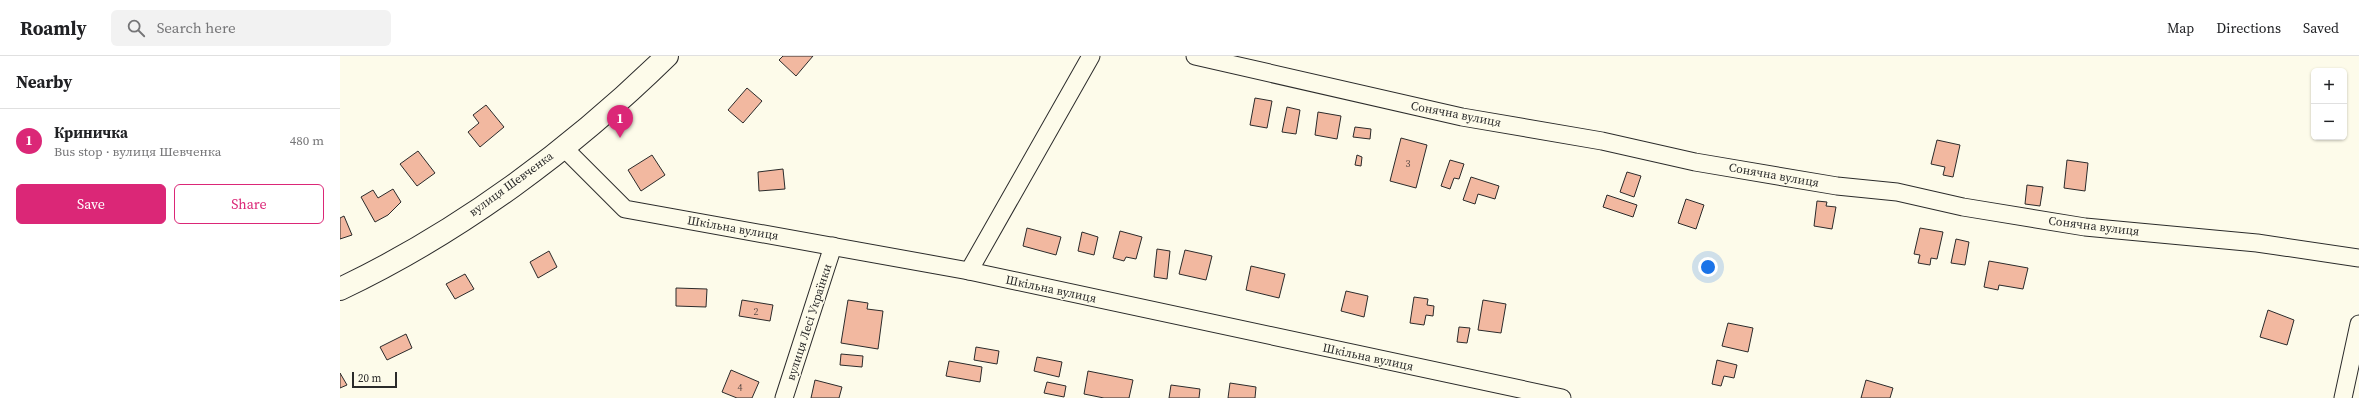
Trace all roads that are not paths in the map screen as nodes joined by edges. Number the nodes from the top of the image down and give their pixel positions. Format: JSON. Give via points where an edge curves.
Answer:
{"nodes":[{"id":1,"x":667,"y":56,"type":"edge"},
{"id":2,"x":1091,"y":56,"type":"edge"},
{"id":3,"x":1195,"y":56,"type":"edge"},
{"id":4,"x":563,"y":147,"type":"junction"},
{"id":5,"x":833,"y":246,"type":"junction"},
{"id":6,"x":2359,"y":258,"type":"edge"},
{"id":7,"x":968,"y":271,"type":"junction"},
{"id":8,"x":340,"y":289,"type":"edge"},
{"id":9,"x":2359,"y":324,"type":"edge"},
{"id":10,"x":784,"y":398,"type":"edge"},
{"id":11,"x":1562,"y":398,"type":"edge"},
{"id":12,"x":2343,"y":398,"type":"edge"}],
"edges":[{"from":1,"to":4,"type":"main road","name":"вулиця Шевченка","via":[[622,100]]},
{"from":2,"to":7,"type":"street"},
{"from":3,"to":6,"type":"street","name":"Сонячна вулиця","via":[[1462,116],[1602,141],[1695,162],[1837,186],[1897,192],[1963,207],[2085,226],[2257,243]]},
{"from":4,"to":5,"type":"street","name":"Шкільна вулиця","via":[[625,210]]},
{"from":4,"to":8,"type":"main road","name":"вулиця Шевченка","via":[[526,176],[454,225],[379,270]]},
{"from":5,"to":7,"type":"street","name":"Шкільна вулиця"},
{"from":5,"to":10,"type":"street","name":"вулиця Лесі Українки"},
{"from":7,"to":11,"type":"street","name":"Шкільна вулиця"},
{"from":9,"to":12,"type":"street"}]}
